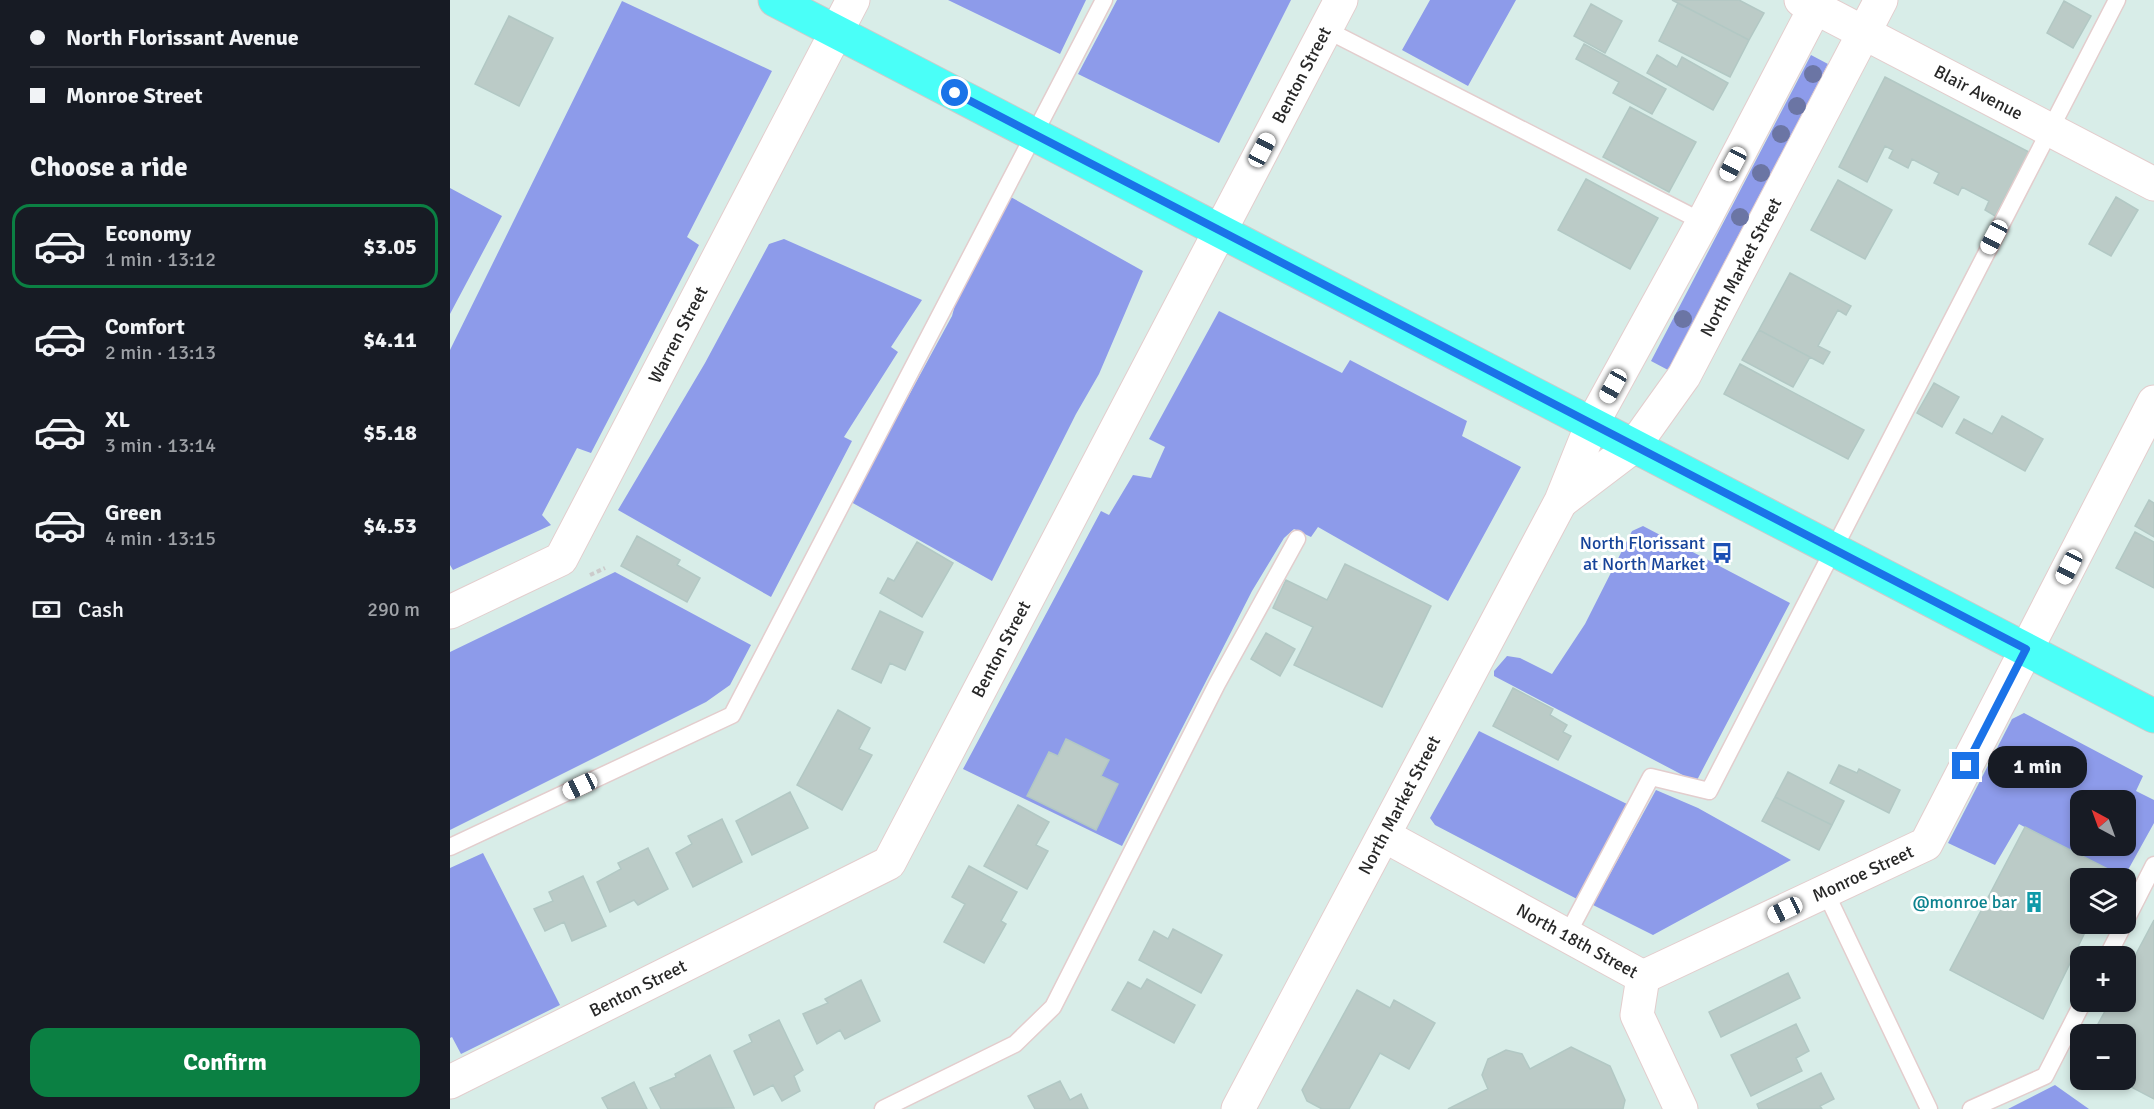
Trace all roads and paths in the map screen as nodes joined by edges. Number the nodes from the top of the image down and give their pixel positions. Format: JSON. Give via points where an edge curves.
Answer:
{"nodes":[{"id":1,"x":775,"y":0,"type":"edge"},
{"id":2,"x":853,"y":0,"type":"edge"},
{"id":3,"x":1104,"y":0,"type":"edge"},
{"id":4,"x":1341,"y":0,"type":"edge"},
{"id":5,"x":1881,"y":0,"type":"edge"},
{"id":6,"x":2117,"y":0,"type":"edge"},
{"id":7,"x":1811,"y":2,"type":"edge"},
{"id":8,"x":1325,"y":29,"type":"junction"},
{"id":9,"x":837,"y":32,"type":"junction"},
{"id":10,"x":1864,"y":33,"type":"junction"},
{"id":11,"x":2050,"y":129,"type":"junction"},
{"id":12,"x":1034,"y":134,"type":"junction"},
{"id":13,"x":2154,"y":184,"type":"edge"},
{"id":14,"x":1703,"y":222,"type":"junction"},
{"id":15,"x":1220,"y":231,"type":"junction"},
{"id":16,"x":2154,"y":402,"type":"edge"},
{"id":17,"x":1592,"y":424,"type":"junction"},
{"id":18,"x":1634,"y":446,"type":"junction"},
{"id":19,"x":1561,"y":501,"type":"junction"},
{"id":20,"x":1297,"y":539,"type":"dead end"},
{"id":21,"x":1832,"y":549,"type":"junction"},
{"id":22,"x":450,"y":612,"type":"edge"},
{"id":23,"x":2026,"y":649,"type":"junction"},
{"id":24,"x":2154,"y":716,"type":"edge"},
{"id":25,"x":1385,"y":836,"type":"junction"},
{"id":26,"x":450,"y":848,"type":"edge"},
{"id":27,"x":2154,"y":865,"type":"edge"},
{"id":28,"x":1825,"y":891,"type":"junction"},
{"id":29,"x":2136,"y":900,"type":"edge"},
{"id":30,"x":1567,"y":935,"type":"junction"},
{"id":31,"x":1643,"y":977,"type":"junction"},
{"id":32,"x":2078,"y":1012,"type":"edge"},
{"id":33,"x":450,"y":1082,"type":"edge"},
{"id":34,"x":1242,"y":1107,"type":"edge"},
{"id":35,"x":883,"y":1109,"type":"edge"},
{"id":36,"x":1681,"y":1109,"type":"edge"},
{"id":37,"x":1929,"y":1109,"type":"edge"},
{"id":38,"x":1971,"y":1109,"type":"edge"}],
"edges":[{"from":1,"to":9,"type":"main road"},
{"from":2,"to":9,"type":"street","name":"Warren Street"},
{"from":3,"to":12,"type":"lane"},
{"from":4,"to":8,"type":"street","name":"Benton Street"},
{"from":5,"to":10,"type":"street","name":"North Market Street"},
{"from":6,"to":11,"type":"lane"},
{"from":7,"to":10,"type":"street","name":"Blair Avenue"},
{"from":7,"to":14,"type":"street","name":"North Market Street"},
{"from":8,"to":14,"type":"lane"},
{"from":8,"to":15,"type":"street","name":"Benton Street"},
{"from":9,"to":12,"type":"main road"},
{"from":9,"to":22,"type":"street","name":"Warren Street","via":[[561,559]]},
{"from":10,"to":11,"type":"street","name":"Blair Avenue"},
{"from":10,"to":18,"type":"street","name":"North Market Street","via":[[1684,376]]},
{"from":11,"to":13,"type":"street","name":"Blair Avenue"},
{"from":11,"to":21,"type":"lane"},
{"from":12,"to":15,"type":"main road"},
{"from":12,"to":26,"type":"lane","via":[[732,715]]},
{"from":14,"to":17,"type":"street","name":"North Market Street"},
{"from":15,"to":17,"type":"main road"},
{"from":15,"to":33,"type":"street","name":"Benton Street","via":[[889,863]]},
{"from":16,"to":23,"type":"street","name":"Monroe Street"},
{"from":17,"to":18,"type":"main road"},
{"from":17,"to":19,"type":"street","name":"North Market Street"},
{"from":18,"to":19,"type":"street","name":"North Market Street"},
{"from":18,"to":21,"type":"main road"},
{"from":19,"to":25,"type":"street","name":"North Market Street"},
{"from":20,"to":35,"type":"lane","via":[[1212,694],[1053,1007],[1015,1044]]},
{"from":21,"to":23,"type":"main road"},
{"from":21,"to":30,"type":"lane","via":[[1709,790],[1651,777]]},
{"from":23,"to":24,"type":"main road"},
{"from":23,"to":28,"type":"street","name":"Monroe Street","via":[[1926,844]]},
{"from":25,"to":30,"type":"street","name":"North 18th Street"},
{"from":25,"to":34,"type":"street","name":"North Market Street"},
{"from":27,"to":29,"type":"lane"},
{"from":28,"to":31,"type":"street","name":"Monroe Street"},
{"from":28,"to":37,"type":"lane"},
{"from":30,"to":31,"type":"street","name":"North 18th Street"},
{"from":31,"to":36,"type":"street","name":"North 18th Street","via":[[1636,1015]]},
{"from":32,"to":38,"type":"lane","via":[[2045,1076]]}]}
